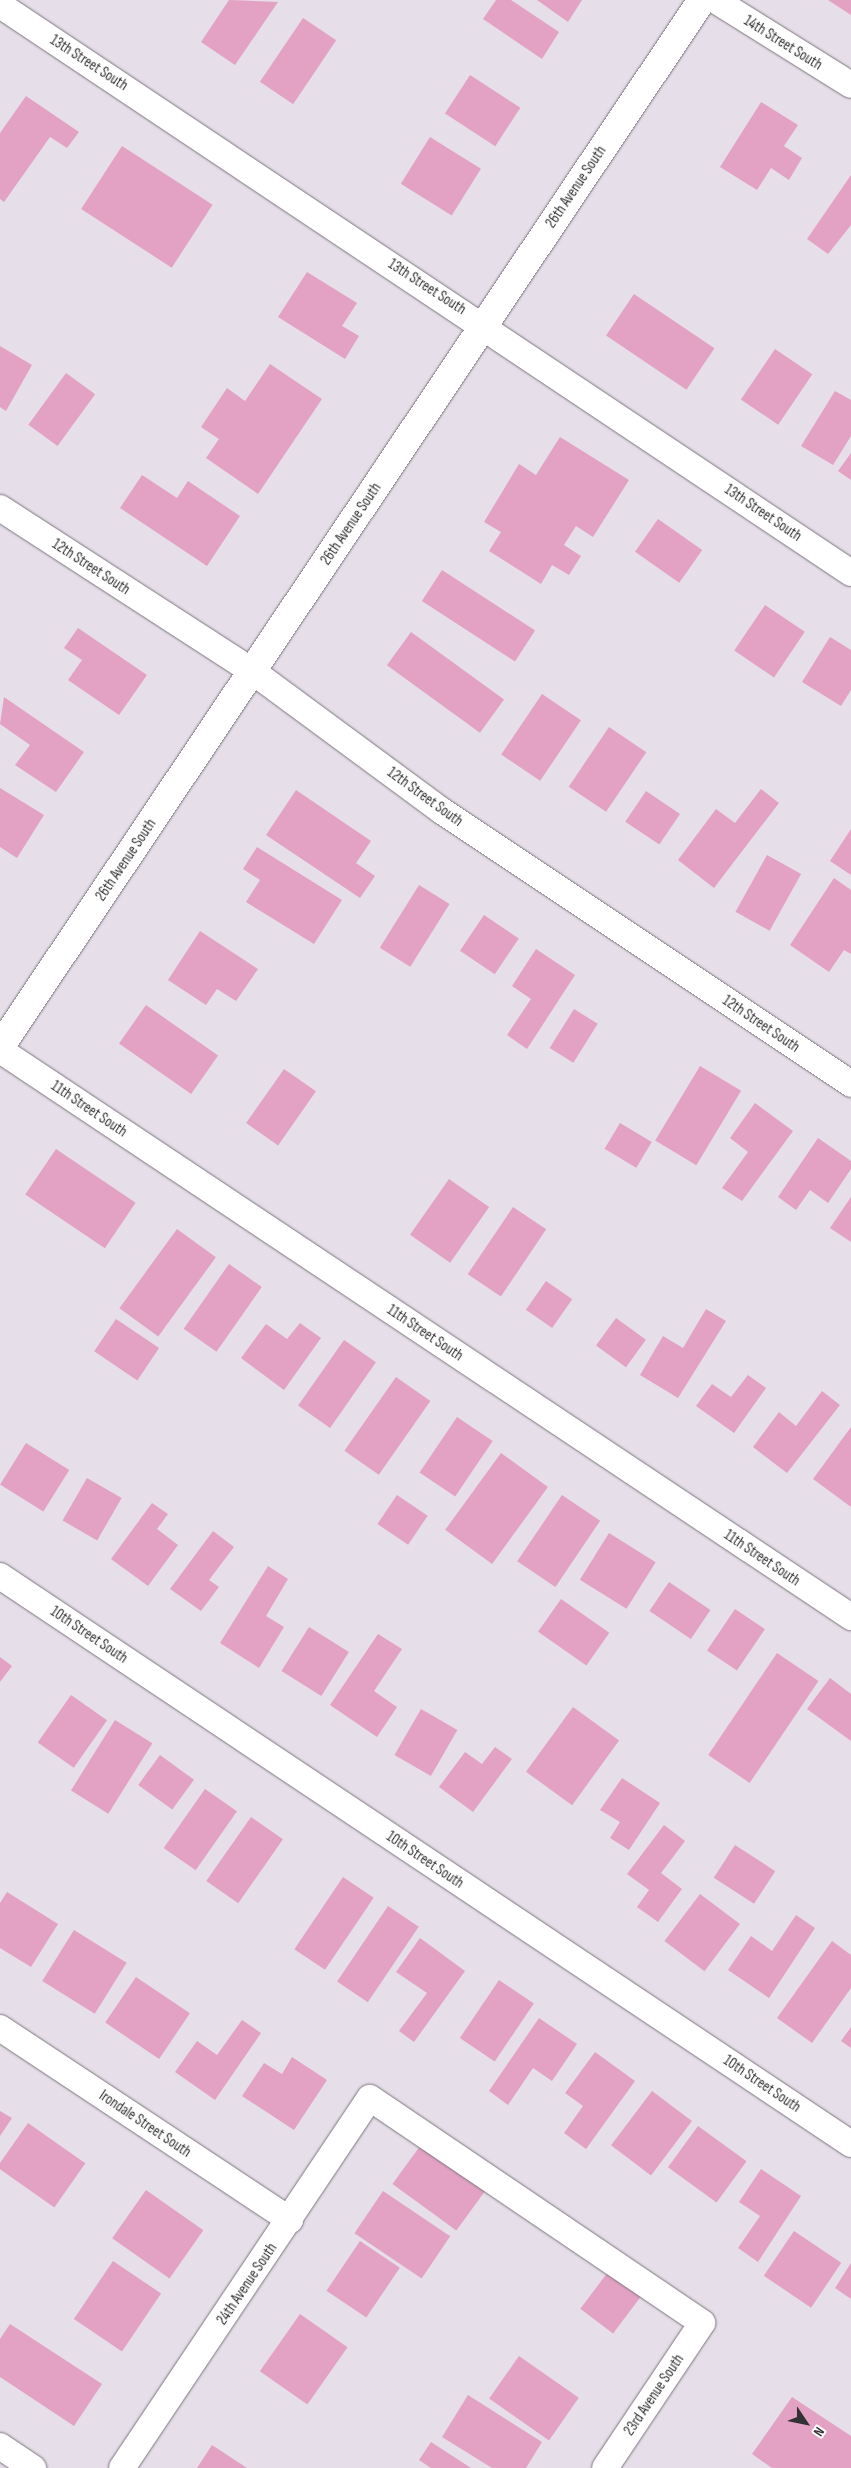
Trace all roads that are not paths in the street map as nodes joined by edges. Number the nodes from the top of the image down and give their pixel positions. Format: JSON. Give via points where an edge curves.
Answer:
{"nodes":[{"id":1,"x":702,"y":0,"type":"edge"},
{"id":2,"x":715,"y":0,"type":"edge"},
{"id":3,"x":2,"y":5,"type":"edge"},
{"id":4,"x":851,"y":85,"type":"edge"},
{"id":5,"x":484,"y":325,"type":"junction"},
{"id":6,"x":0,"y":508,"type":"edge"},
{"id":7,"x":851,"y":573,"type":"edge"},
{"id":8,"x":252,"y":671,"type":"junction"},
{"id":9,"x":0,"y":1048,"type":"edge"},
{"id":10,"x":851,"y":1084,"type":"edge"},
{"id":11,"x":0,"y":1576,"type":"edge"},
{"id":12,"x":851,"y":1617,"type":"edge"},
{"id":13,"x":0,"y":2028,"type":"edge"},
{"id":14,"x":851,"y":2144,"type":"edge"},
{"id":15,"x":290,"y":2220,"type":"junction"},
{"id":16,"x":702,"y":2323,"type":"joint"},
{"id":17,"x":0,"y":2446,"type":"edge"},
{"id":18,"x":33,"y":2468,"type":"edge"},
{"id":19,"x":122,"y":2468,"type":"edge"},
{"id":20,"x":605,"y":2468,"type":"edge"}],
"edges":[{"from":1,"to":5,"type":"street","name":"26th Avenue South"},
{"from":2,"to":4,"type":"street","name":"14th Street South"},
{"from":3,"to":5,"type":"street","name":"13th Street South"},
{"from":5,"to":7,"type":"street","name":"13th Street South"},
{"from":5,"to":8,"type":"street","name":"26th Avenue South"},
{"from":6,"to":8,"type":"street","name":"12th Street South"},
{"from":8,"to":9,"type":"street","name":"26th Avenue South"},
{"from":8,"to":10,"type":"street","name":"12th Street South","via":[[442,811]]},
{"from":9,"to":12,"type":"street","name":"11th Street South"},
{"from":11,"to":14,"type":"street","name":"10th Street South"},
{"from":13,"to":15,"type":"street","name":"Irondale Street South"},
{"from":15,"to":16,"type":"street","name":"24th Avenue South","via":[[370,2098]]},
{"from":15,"to":19,"type":"street","name":"24th Avenue South"},
{"from":16,"to":20,"type":"street","name":"23rd Avenue South"},
{"from":17,"to":18,"type":"street"}]}
